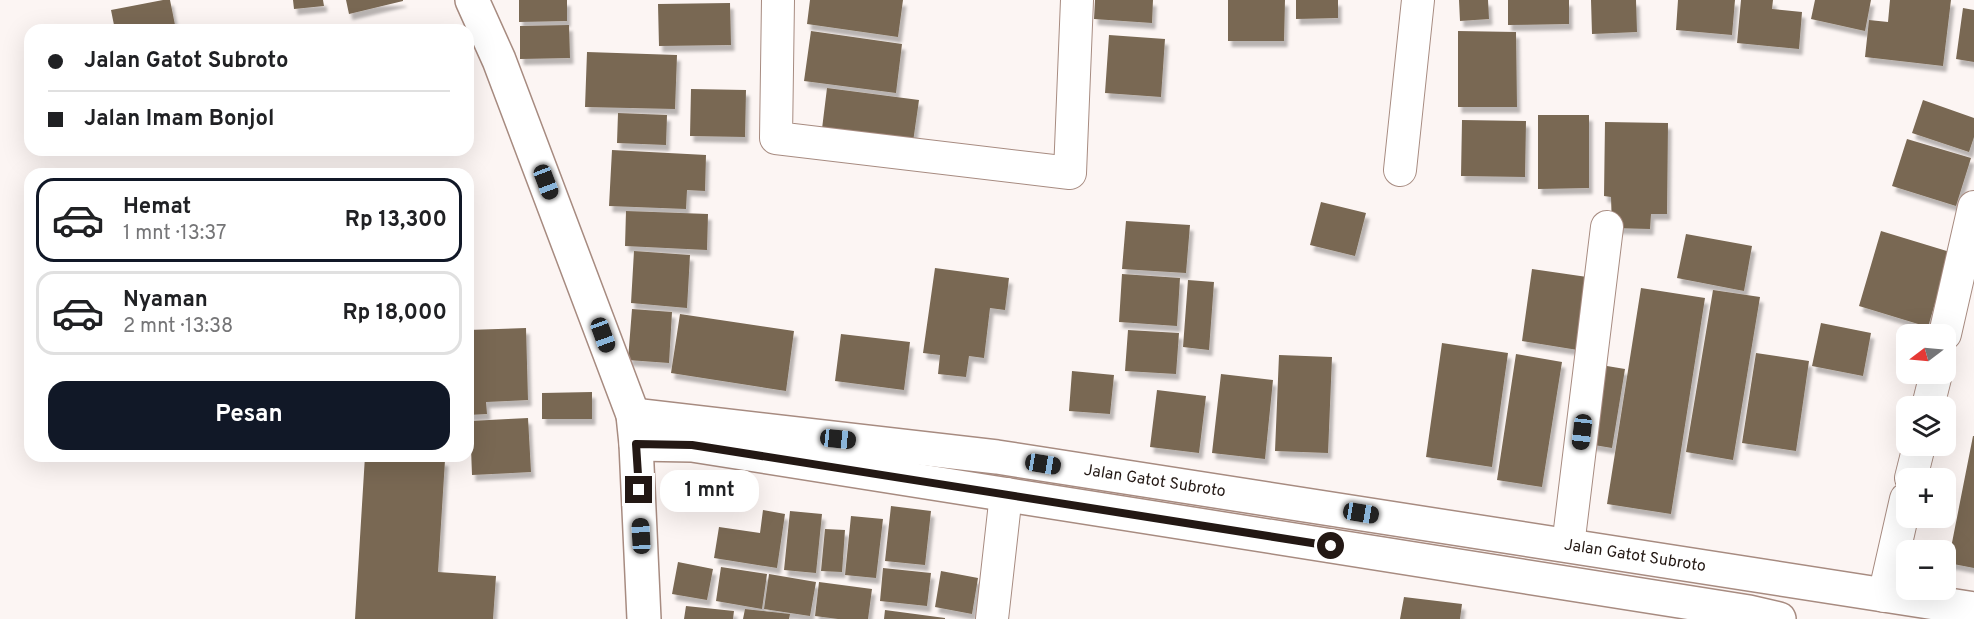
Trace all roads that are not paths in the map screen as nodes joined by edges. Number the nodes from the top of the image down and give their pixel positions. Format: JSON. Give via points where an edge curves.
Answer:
{"nodes":[{"id":1,"x":472,"y":0,"type":"edge"},
{"id":2,"x":777,"y":0,"type":"edge"},
{"id":3,"x":1077,"y":0,"type":"edge"},
{"id":4,"x":1418,"y":0,"type":"edge"},
{"id":5,"x":1400,"y":170,"type":"dead end"},
{"id":6,"x":1974,"y":207,"type":"edge"},
{"id":7,"x":1607,"y":227,"type":"dead end"},
{"id":8,"x":1947,"y":324,"type":"edge"},
{"id":9,"x":635,"y":430,"type":"junction"},
{"id":10,"x":1006,"y":494,"type":"junction"},
{"id":11,"x":1896,"y":524,"type":"edge"},
{"id":12,"x":1568,"y":546,"type":"junction"},
{"id":13,"x":1865,"y":602,"type":"edge"},
{"id":14,"x":1974,"y":609,"type":"edge"},
{"id":15,"x":644,"y":619,"type":"edge"},
{"id":16,"x":992,"y":619,"type":"edge"},
{"id":17,"x":1779,"y":619,"type":"edge"}],
"edges":[{"from":1,"to":9,"type":"street","via":[[512,92]]},
{"from":2,"to":3,"type":"street","via":[[776,138],[1070,172]]},
{"from":4,"to":5,"type":"street"},
{"from":6,"to":8,"type":"street"},
{"from":7,"to":12,"type":"street"},
{"from":9,"to":10,"type":"street","via":[[692,445]]},
{"from":9,"to":12,"type":"street","name":"Jalan Gatot Subroto","via":[[997,457]]},
{"from":9,"to":15,"type":"street"},
{"from":10,"to":16,"type":"street"},
{"from":10,"to":17,"type":"street"},
{"from":11,"to":13,"type":"street"},
{"from":12,"to":13,"type":"street","name":"Jalan Gatot Subroto"},
{"from":13,"to":14,"type":"street","name":"Jalan Gatot Subroto"}]}
